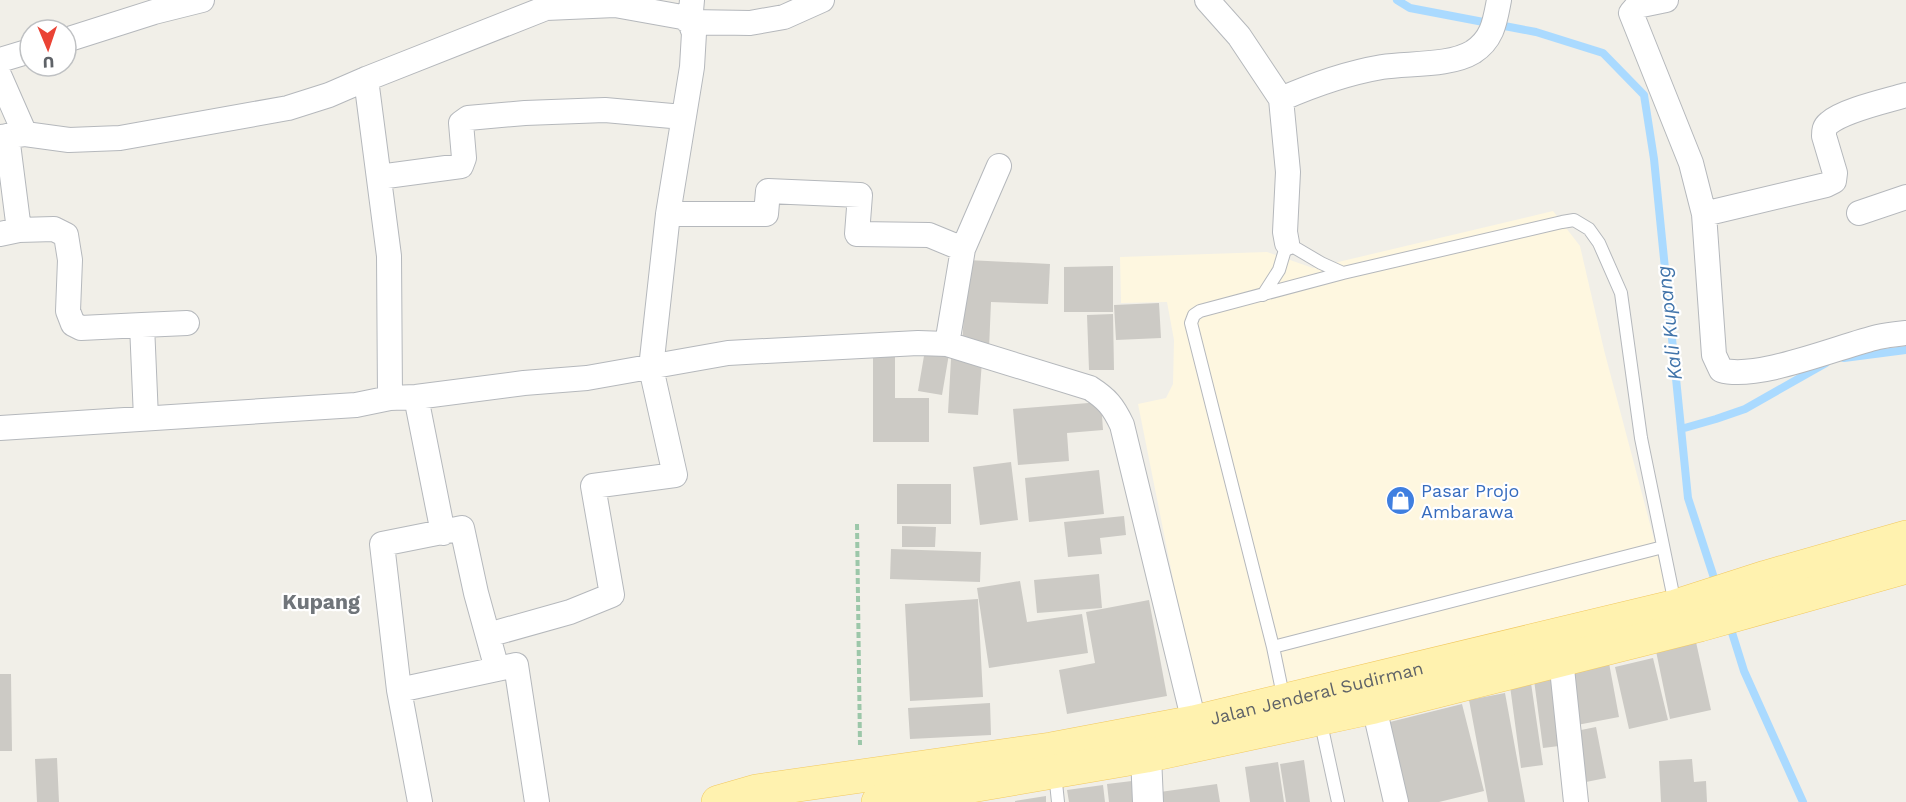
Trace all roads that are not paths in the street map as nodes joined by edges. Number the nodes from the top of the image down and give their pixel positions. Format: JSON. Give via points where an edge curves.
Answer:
{"nodes":[{"id":1,"x":202,"y":0,"type":"edge"},
{"id":2,"x":822,"y":0,"type":"edge"},
{"id":3,"x":1207,"y":0,"type":"edge"},
{"id":4,"x":1499,"y":0,"type":"edge"},
{"id":5,"x":1666,"y":0,"type":"edge"},
{"id":6,"x":1630,"y":3,"type":"edge"},
{"id":7,"x":545,"y":4,"type":"edge"},
{"id":8,"x":688,"y":13,"type":"edge"},
{"id":9,"x":78,"y":36,"type":"edge"},
{"id":10,"x":459,"y":42,"type":"junction"},
{"id":11,"x":18,"y":55,"type":"edge"},
{"id":12,"x":0,"y":60,"type":"edge"},
{"id":13,"x":0,"y":77,"type":"edge"},
{"id":14,"x":366,"y":79,"type":"junction"},
{"id":15,"x":1906,"y":95,"type":"edge"},
{"id":16,"x":1281,"y":99,"type":"junction"},
{"id":17,"x":683,"y":117,"type":"junction"},
{"id":18,"x":11,"y":136,"type":"edge"},
{"id":19,"x":999,"y":166,"type":"dead end"},
{"id":20,"x":379,"y":177,"type":"junction"},
{"id":21,"x":1906,"y":197,"type":"edge"},
{"id":22,"x":1859,"y":213,"type":"dead end"},
{"id":23,"x":668,"y":214,"type":"junction"},
{"id":24,"x":1704,"y":214,"type":"junction"},
{"id":25,"x":10,"y":232,"type":"edge"},
{"id":26,"x":1287,"y":243,"type":"junction"},
{"id":27,"x":963,"y":249,"type":"junction"},
{"id":28,"x":1343,"y":273,"type":"junction"},
{"id":29,"x":1263,"y":295,"type":"junction"},
{"id":30,"x":187,"y":323,"type":"dead end"},
{"id":31,"x":142,"y":325,"type":"junction"},
{"id":32,"x":1906,"y":333,"type":"edge"},
{"id":33,"x":947,"y":344,"type":"junction"},
{"id":34,"x":651,"y":368,"type":"junction"},
{"id":35,"x":416,"y":397,"type":"junction"},
{"id":36,"x":390,"y":398,"type":"junction"},
{"id":37,"x":146,"y":418,"type":"junction"},
{"id":38,"x":0,"y":420,"type":"edge"},
{"id":39,"x":0,"y":428,"type":"edge"},
{"id":40,"x":443,"y":532,"type":"junction"},
{"id":41,"x":1906,"y":537,"type":"edge"},
{"id":42,"x":1663,"y":547,"type":"junction"},
{"id":43,"x":1906,"y":567,"type":"edge"},
{"id":44,"x":1770,"y":590,"type":"junction"},
{"id":45,"x":1689,"y":611,"type":"junction"},
{"id":46,"x":488,"y":635,"type":"junction"},
{"id":47,"x":1273,"y":647,"type":"junction"},
{"id":48,"x":1561,"y":658,"type":"junction"},
{"id":49,"x":497,"y":669,"type":"junction"},
{"id":50,"x":399,"y":690,"type":"junction"},
{"id":51,"x":1285,"y":701,"type":"junction"},
{"id":52,"x":1374,"y":706,"type":"junction"},
{"id":53,"x":1320,"y":718,"type":"junction"},
{"id":54,"x":1194,"y":722,"type":"junction"},
{"id":55,"x":1146,"y":756,"type":"junction"},
{"id":56,"x":1056,"y":787,"type":"edge"},
{"id":57,"x":880,"y":795,"type":"edge"},
{"id":58,"x":420,"y":802,"type":"edge"},
{"id":59,"x":537,"y":802,"type":"edge"},
{"id":60,"x":718,"y":802,"type":"edge"},
{"id":61,"x":1148,"y":802,"type":"edge"},
{"id":62,"x":1338,"y":802,"type":"edge"},
{"id":63,"x":1396,"y":802,"type":"edge"},
{"id":64,"x":1576,"y":802,"type":"edge"}],
"edges":[{"from":1,"to":9,"type":"street"},
{"from":2,"to":8,"type":"street","via":[[784,17],[750,23]]},
{"from":3,"to":16,"type":"street","via":[[1239,36]]},
{"from":4,"to":16,"type":"street","via":[[1494,26],[1486,41],[1472,53],[1445,61],[1351,73]]},
{"from":5,"to":6,"type":"street"},
{"from":6,"to":24,"type":"street","via":[[1633,22],[1691,163]]},
{"from":7,"to":8,"type":"street","via":[[615,5]]},
{"from":7,"to":10,"type":"street"},
{"from":8,"to":10,"type":"street","via":[[657,20],[601,13],[556,15],[472,45]]},
{"from":8,"to":17,"type":"street","via":[[693,33],[692,67]]},
{"from":10,"to":14,"type":"street"},
{"from":11,"to":12,"type":"street"},
{"from":13,"to":18,"type":"street"},
{"from":14,"to":18,"type":"street","via":[[288,108],[120,138]]},
{"from":14,"to":20,"type":"street"},
{"from":15,"to":24,"type":"street","via":[[1828,123],[1824,136],[1834,181]]},
{"from":16,"to":26,"type":"street","via":[[1288,172]]},
{"from":17,"to":20,"type":"street","via":[[605,110],[468,118],[461,123],[461,165]]},
{"from":17,"to":23,"type":"street"},
{"from":18,"to":25,"type":"street"},
{"from":19,"to":27,"type":"street"},
{"from":20,"to":36,"type":"street","via":[[388,256]]},
{"from":21,"to":22,"type":"street"},
{"from":23,"to":27,"type":"street","via":[[766,214],[768,191],[860,195],[857,234],[929,235]]},
{"from":23,"to":34,"type":"street"},
{"from":24,"to":32,"type":"street","via":[[1714,355],[1721,370],[1756,370]]},
{"from":25,"to":31,"type":"street","via":[[54,229],[66,235],[70,260],[68,311],[73,324],[81,328]]},
{"from":26,"to":28,"type":"lane"},
{"from":26,"to":29,"type":"lane","via":[[1280,270]]},
{"from":27,"to":33,"type":"street"},
{"from":28,"to":29,"type":"lane"},
{"from":28,"to":42,"type":"lane","via":[[1562,222],[1574,220],[1589,229],[1621,293],[1641,438]]},
{"from":29,"to":47,"type":"lane","via":[[1200,311],[1191,322]]},
{"from":30,"to":31,"type":"street"},
{"from":31,"to":37,"type":"street"},
{"from":33,"to":34,"type":"street","via":[[728,353]]},
{"from":33,"to":54,"type":"street","via":[[1090,388],[1113,406],[1122,425]]},
{"from":34,"to":35,"type":"street"},
{"from":34,"to":46,"type":"street","via":[[675,475],[593,486],[612,595],[570,612]]},
{"from":35,"to":36,"type":"street"},
{"from":35,"to":40,"type":"street"},
{"from":36,"to":37,"type":"street","via":[[356,405]]},
{"from":37,"to":39,"type":"street"},
{"from":38,"to":39,"type":"street"},
{"from":40,"to":46,"type":"street","via":[[462,528]]},
{"from":40,"to":50,"type":"street","via":[[382,544]]},
{"from":41,"to":44,"type":"main road","name":"Jalan Jenderal Sudirman"},
{"from":42,"to":45,"type":"lane"},
{"from":42,"to":47,"type":"lane"},
{"from":43,"to":44,"type":"main road","name":"Jalan Jenderal Sudirman"},
{"from":44,"to":45,"type":"main road","name":"Jalan Jenderal Sudirman"},
{"from":45,"to":48,"type":"main road","name":"Jalan Jenderal Sudirman"},
{"from":45,"to":51,"type":"main road","name":"Jalan Jenderal Sudirman"},
{"from":46,"to":49,"type":"street"},
{"from":47,"to":51,"type":"lane"},
{"from":48,"to":52,"type":"main road","name":"Jalan Jenderal Sudirman"},
{"from":48,"to":64,"type":"street"},
{"from":49,"to":50,"type":"street"},
{"from":49,"to":59,"type":"street","via":[[516,665]]},
{"from":50,"to":58,"type":"street"},
{"from":51,"to":54,"type":"main road","name":"Jalan Jenderal Sudirman"},
{"from":52,"to":53,"type":"main road","name":"Jalan Jenderal Sudirman"},
{"from":52,"to":63,"type":"street"},
{"from":53,"to":55,"type":"main road","name":"Jalan Jenderal Sudirman"},
{"from":53,"to":62,"type":"lane"},
{"from":54,"to":57,"type":"main road","name":"Jalan Jenderal Sudirman","via":[[1051,749]]},
{"from":55,"to":56,"type":"main road","name":"Jalan Jenderal Sudirman"},
{"from":55,"to":61,"type":"street"},
{"from":56,"to":57,"type":"main road","name":"Jalan Jenderal Sudirman"},
{"from":57,"to":60,"type":"main road","name":"Jalan Jenderal Sudirman","via":[[756,791]]}]}
